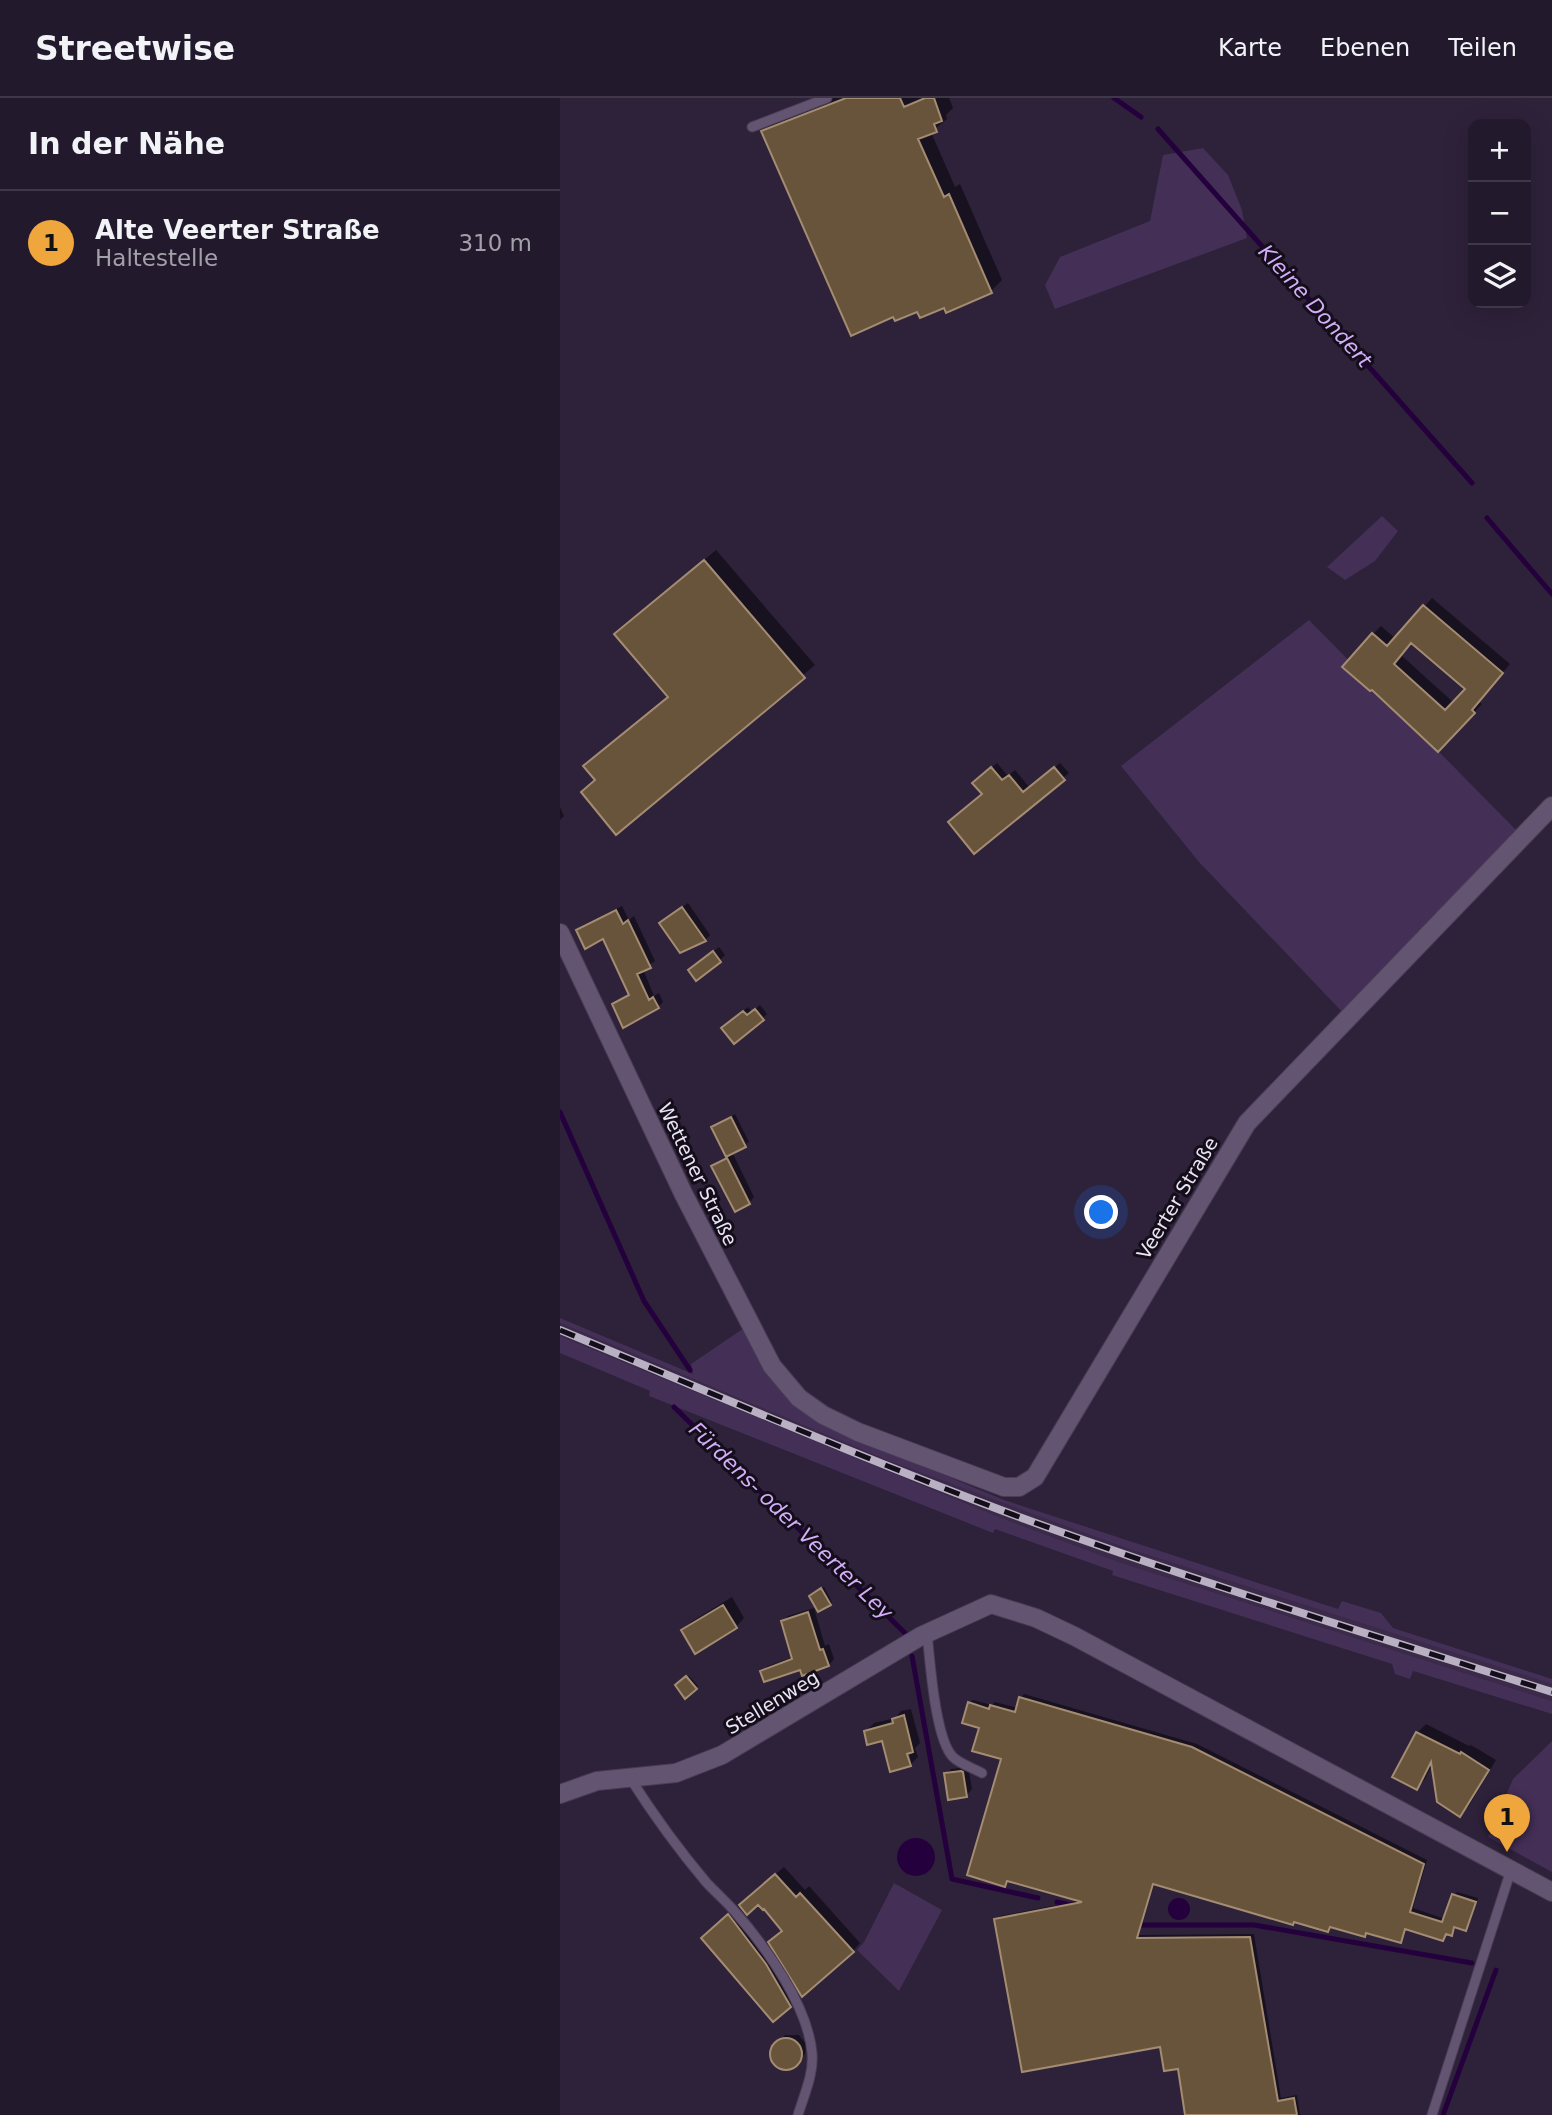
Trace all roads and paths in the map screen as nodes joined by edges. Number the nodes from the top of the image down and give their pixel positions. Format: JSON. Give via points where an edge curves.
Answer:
{"nodes":[{"id":1,"x":827,"y":98,"type":"edge"},
{"id":2,"x":752,"y":127,"type":"dead end"},
{"id":3,"x":1552,"y":806,"type":"edge"},
{"id":4,"x":560,"y":933,"type":"edge"},
{"id":5,"x":823,"y":1415,"type":"joint"},
{"id":6,"x":927,"y":1633,"type":"junction"},
{"id":7,"x":982,"y":1773,"type":"dead end"},
{"id":8,"x":630,"y":1778,"type":"junction"},
{"id":9,"x":560,"y":1794,"type":"edge"},
{"id":10,"x":1511,"y":1870,"type":"junction"},
{"id":11,"x":1552,"y":1892,"type":"edge"},
{"id":12,"x":798,"y":2115,"type":"edge"},
{"id":13,"x":1432,"y":2115,"type":"edge"}],
"edges":[{"from":1,"to":2,"type":"lane"},
{"from":3,"to":5,"type":"street","name":"Veerter Straße","via":[[1247,1123],[1035,1477],[1019,1487],[1004,1487]]},
{"from":4,"to":5,"type":"street","name":"Wettener Straße","via":[[684,1195],[772,1366],[800,1398]]},
{"from":6,"to":7,"type":"lane","via":[[948,1751]]},
{"from":6,"to":8,"type":"street","name":"Stellenweg","via":[[722,1755],[676,1773]]},
{"from":6,"to":10,"type":"street","name":"Stellenweg","via":[[990,1604],[1036,1618]]},
{"from":8,"to":9,"type":"street","name":"Stellenweg"},
{"from":8,"to":12,"type":"lane","via":[[704,1880],[771,1956],[796,2003],[812,2052],[810,2078]]},
{"from":10,"to":11,"type":"street"},
{"from":10,"to":13,"type":"lane"}]}
